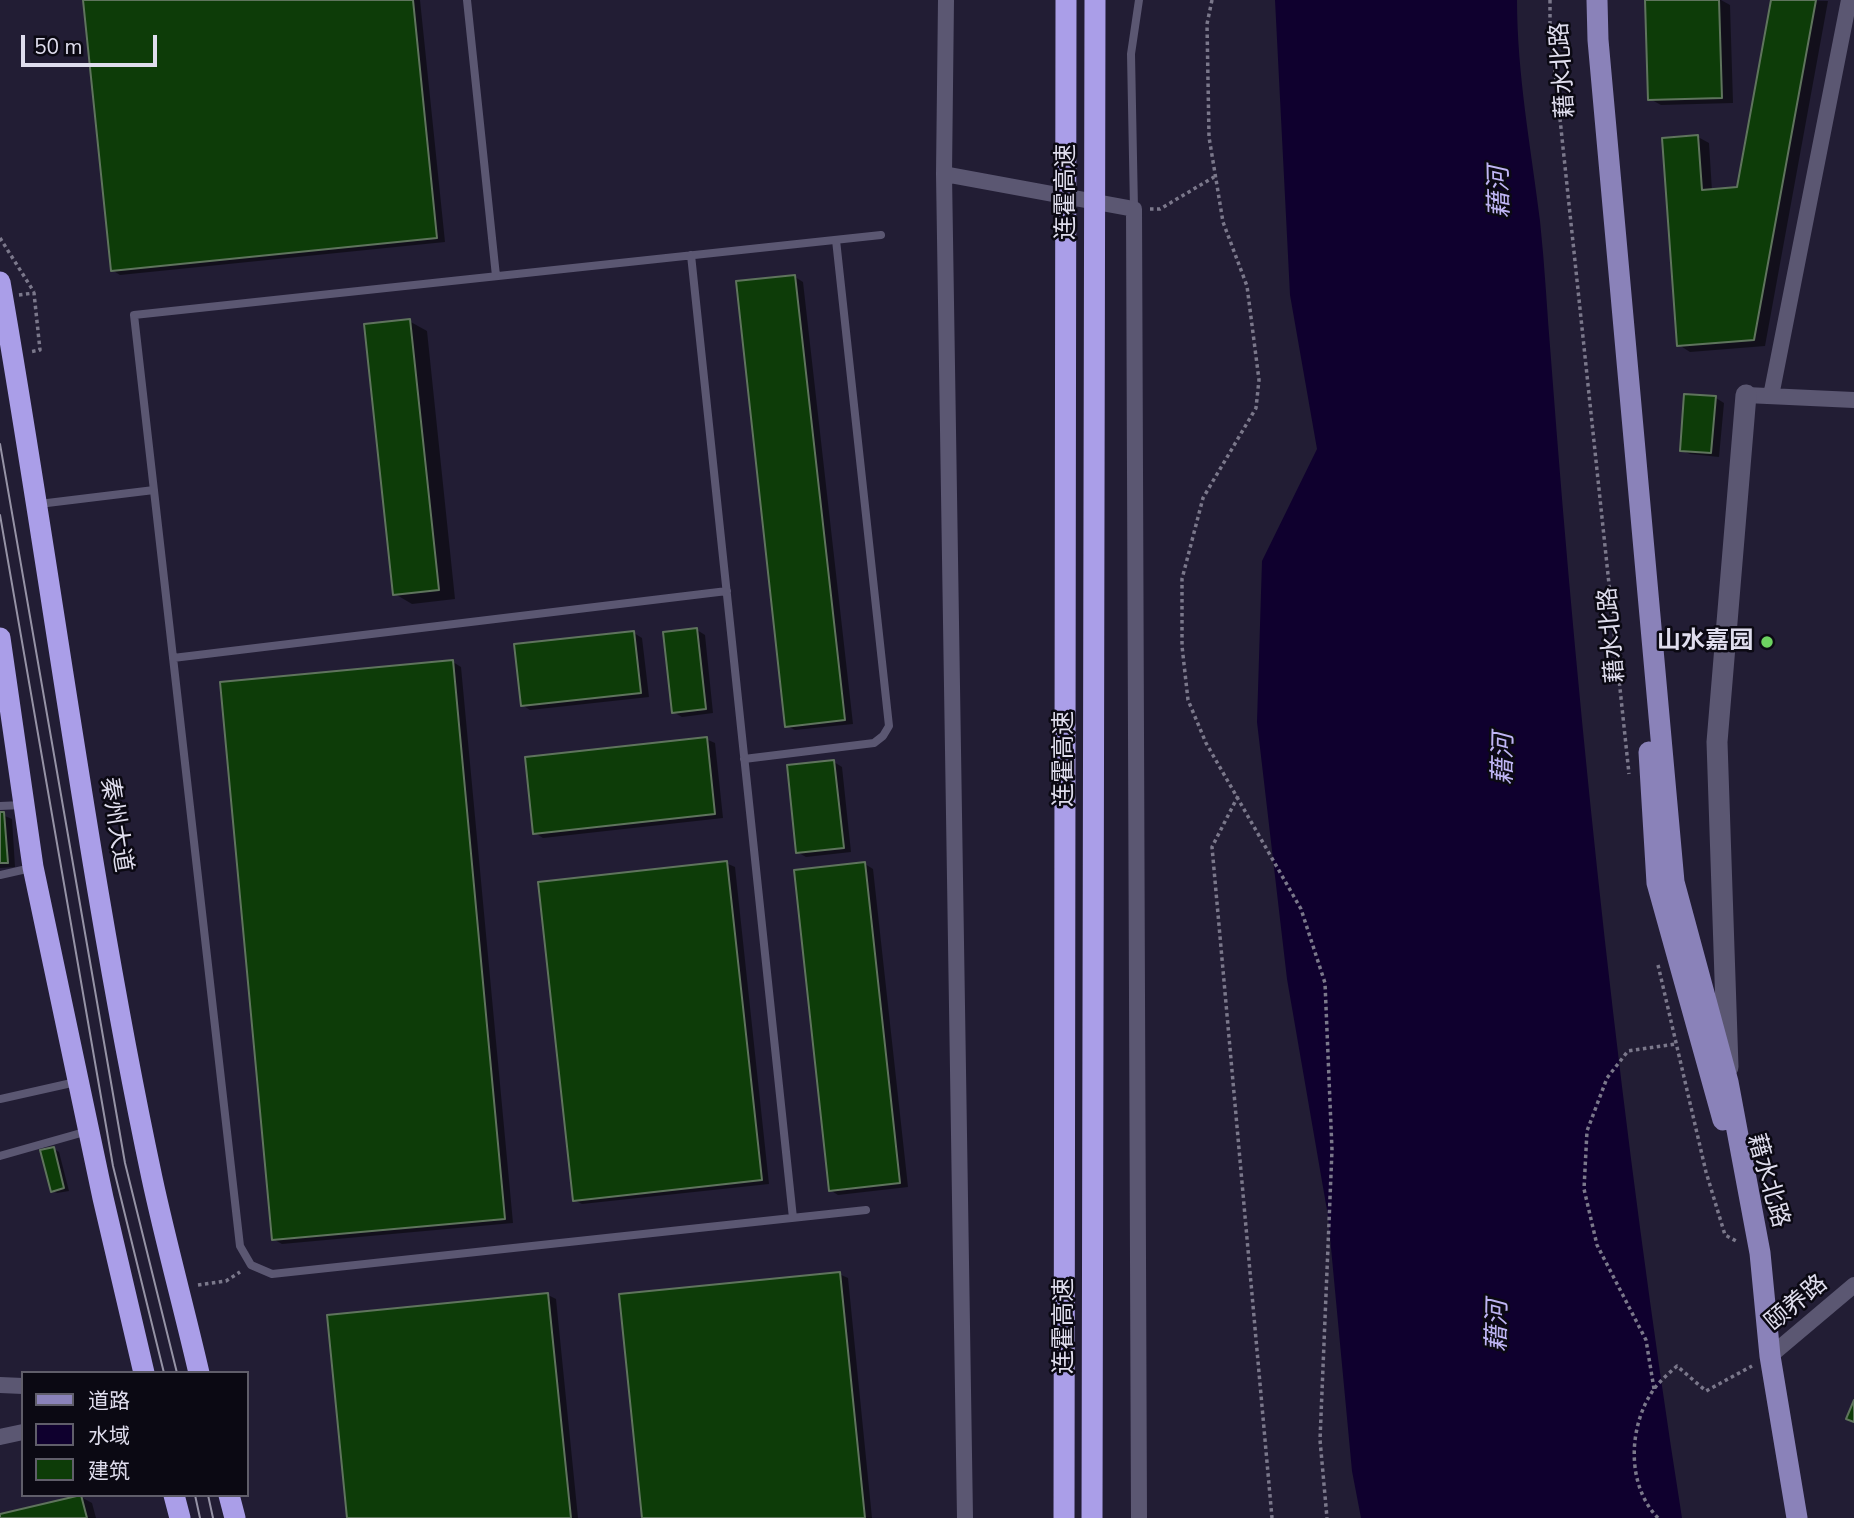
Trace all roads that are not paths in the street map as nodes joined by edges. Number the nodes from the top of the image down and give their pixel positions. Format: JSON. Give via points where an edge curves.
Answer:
{"nodes":[{"id":1,"x":467,"y":0,"type":"edge"},
{"id":2,"x":946,"y":0,"type":"edge"},
{"id":3,"x":1066,"y":0,"type":"edge"},
{"id":4,"x":1095,"y":0,"type":"edge"},
{"id":5,"x":1139,"y":0,"type":"edge"},
{"id":6,"x":1586,"y":0,"type":"edge"},
{"id":7,"x":1597,"y":0,"type":"edge"},
{"id":8,"x":1849,"y":0,"type":"edge"},
{"id":9,"x":944,"y":174,"type":"junction"},
{"id":10,"x":1134,"y":209,"type":"junction"},
{"id":11,"x":881,"y":235,"type":"dead end"},
{"id":12,"x":836,"y":240,"type":"junction"},
{"id":13,"x":691,"y":256,"type":"junction"},
{"id":14,"x":496,"y":276,"type":"junction"},
{"id":15,"x":6,"y":289,"type":"edge"},
{"id":16,"x":1746,"y":395,"type":"joint"},
{"id":17,"x":1771,"y":396,"type":"junction"},
{"id":18,"x":1854,"y":400,"type":"edge"},
{"id":19,"x":154,"y":490,"type":"junction"},
{"id":20,"x":39,"y":503,"type":"junction"},
{"id":21,"x":727,"y":591,"type":"junction"},
{"id":22,"x":0,"y":638,"type":"edge"},
{"id":23,"x":173,"y":657,"type":"junction"},
{"id":24,"x":3,"y":679,"type":"edge"},
{"id":25,"x":744,"y":759,"type":"junction"},
{"id":26,"x":25,"y":805,"type":"junction"},
{"id":27,"x":0,"y":806,"type":"edge"},
{"id":28,"x":33,"y":867,"type":"junction"},
{"id":29,"x":0,"y":875,"type":"edge"},
{"id":30,"x":78,"y":1081,"type":"junction"},
{"id":31,"x":1728,"y":1082,"type":"junction"},
{"id":32,"x":0,"y":1098,"type":"edge"},
{"id":33,"x":89,"y":1130,"type":"junction"},
{"id":34,"x":0,"y":1156,"type":"edge"},
{"id":35,"x":866,"y":1210,"type":"dead end"},
{"id":36,"x":793,"y":1218,"type":"junction"},
{"id":37,"x":1760,"y":1253,"type":"junction"},
{"id":38,"x":1854,"y":1285,"type":"edge"},
{"id":39,"x":1770,"y":1356,"type":"junction"},
{"id":40,"x":144,"y":1371,"type":"edge"},
{"id":41,"x":199,"y":1371,"type":"edge"},
{"id":42,"x":0,"y":1385,"type":"edge"},
{"id":43,"x":21,"y":1386,"type":"edge"},
{"id":44,"x":21,"y":1432,"type":"edge"},
{"id":45,"x":0,"y":1437,"type":"edge"},
{"id":46,"x":175,"y":1497,"type":"edge"},
{"id":47,"x":230,"y":1497,"type":"edge"},
{"id":48,"x":180,"y":1518,"type":"edge"},
{"id":49,"x":235,"y":1518,"type":"edge"},
{"id":50,"x":965,"y":1518,"type":"edge"},
{"id":51,"x":1064,"y":1518,"type":"edge"},
{"id":52,"x":1092,"y":1518,"type":"edge"},
{"id":53,"x":1139,"y":1518,"type":"edge"},
{"id":54,"x":1797,"y":1518,"type":"edge"}],
"edges":[{"from":1,"to":14,"type":"lane"},
{"from":2,"to":9,"type":"street"},
{"from":3,"to":51,"type":"highway","name":"连霍高速"},
{"from":4,"to":52,"type":"highway","name":"连霍高速"},
{"from":5,"to":10,"type":"lane","via":[[1131,54]]},
{"from":6,"to":37,"type":"main road","name":"藉水北路","via":[[1657,883]]},
{"from":7,"to":31,"type":"main road","name":"藉水北路","via":[[1674,882]]},
{"from":8,"to":17,"type":"street"},
{"from":9,"to":10,"type":"street"},
{"from":9,"to":50,"type":"street"},
{"from":10,"to":53,"type":"street"},
{"from":11,"to":12,"type":"lane"},
{"from":12,"to":13,"type":"lane"},
{"from":12,"to":25,"type":"lane","via":[[889,726],[873,743]]},
{"from":13,"to":14,"type":"lane"},
{"from":13,"to":21,"type":"lane"},
{"from":14,"to":19,"type":"lane","via":[[134,315]]},
{"from":15,"to":20,"type":"highway","name":"秦州大道"},
{"from":16,"to":17,"type":"street"},
{"from":16,"to":31,"type":"street","via":[[1717,742]]},
{"from":17,"to":18,"type":"street"},
{"from":19,"to":20,"type":"lane"},
{"from":19,"to":23,"type":"lane"},
{"from":20,"to":41,"type":"highway","name":"秦州大道","via":[[94,863],[152,1178]]},
{"from":21,"to":23,"type":"lane"},
{"from":21,"to":25,"type":"lane"},
{"from":22,"to":24,"type":"highway"},
{"from":23,"to":36,"type":"lane","via":[[240,1246],[251,1265],[272,1274]]},
{"from":24,"to":26,"type":"highway"},
{"from":25,"to":36,"type":"lane"},
{"from":26,"to":27,"type":"lane"},
{"from":26,"to":28,"type":"highway"},
{"from":28,"to":29,"type":"lane"},
{"from":28,"to":30,"type":"highway"},
{"from":30,"to":32,"type":"lane"},
{"from":30,"to":33,"type":"highway"},
{"from":31,"to":37,"type":"main road","name":"藉水北路"},
{"from":33,"to":34,"type":"lane"},
{"from":33,"to":40,"type":"highway"},
{"from":35,"to":36,"type":"lane"},
{"from":37,"to":39,"type":"main road","name":"藉水北路"},
{"from":38,"to":39,"type":"street","name":"颐养路"},
{"from":39,"to":54,"type":"main road","name":"藉水北路"},
{"from":42,"to":43,"type":"street"},
{"from":44,"to":45,"type":"street"},
{"from":46,"to":48,"type":"highway"},
{"from":47,"to":49,"type":"highway"}]}
